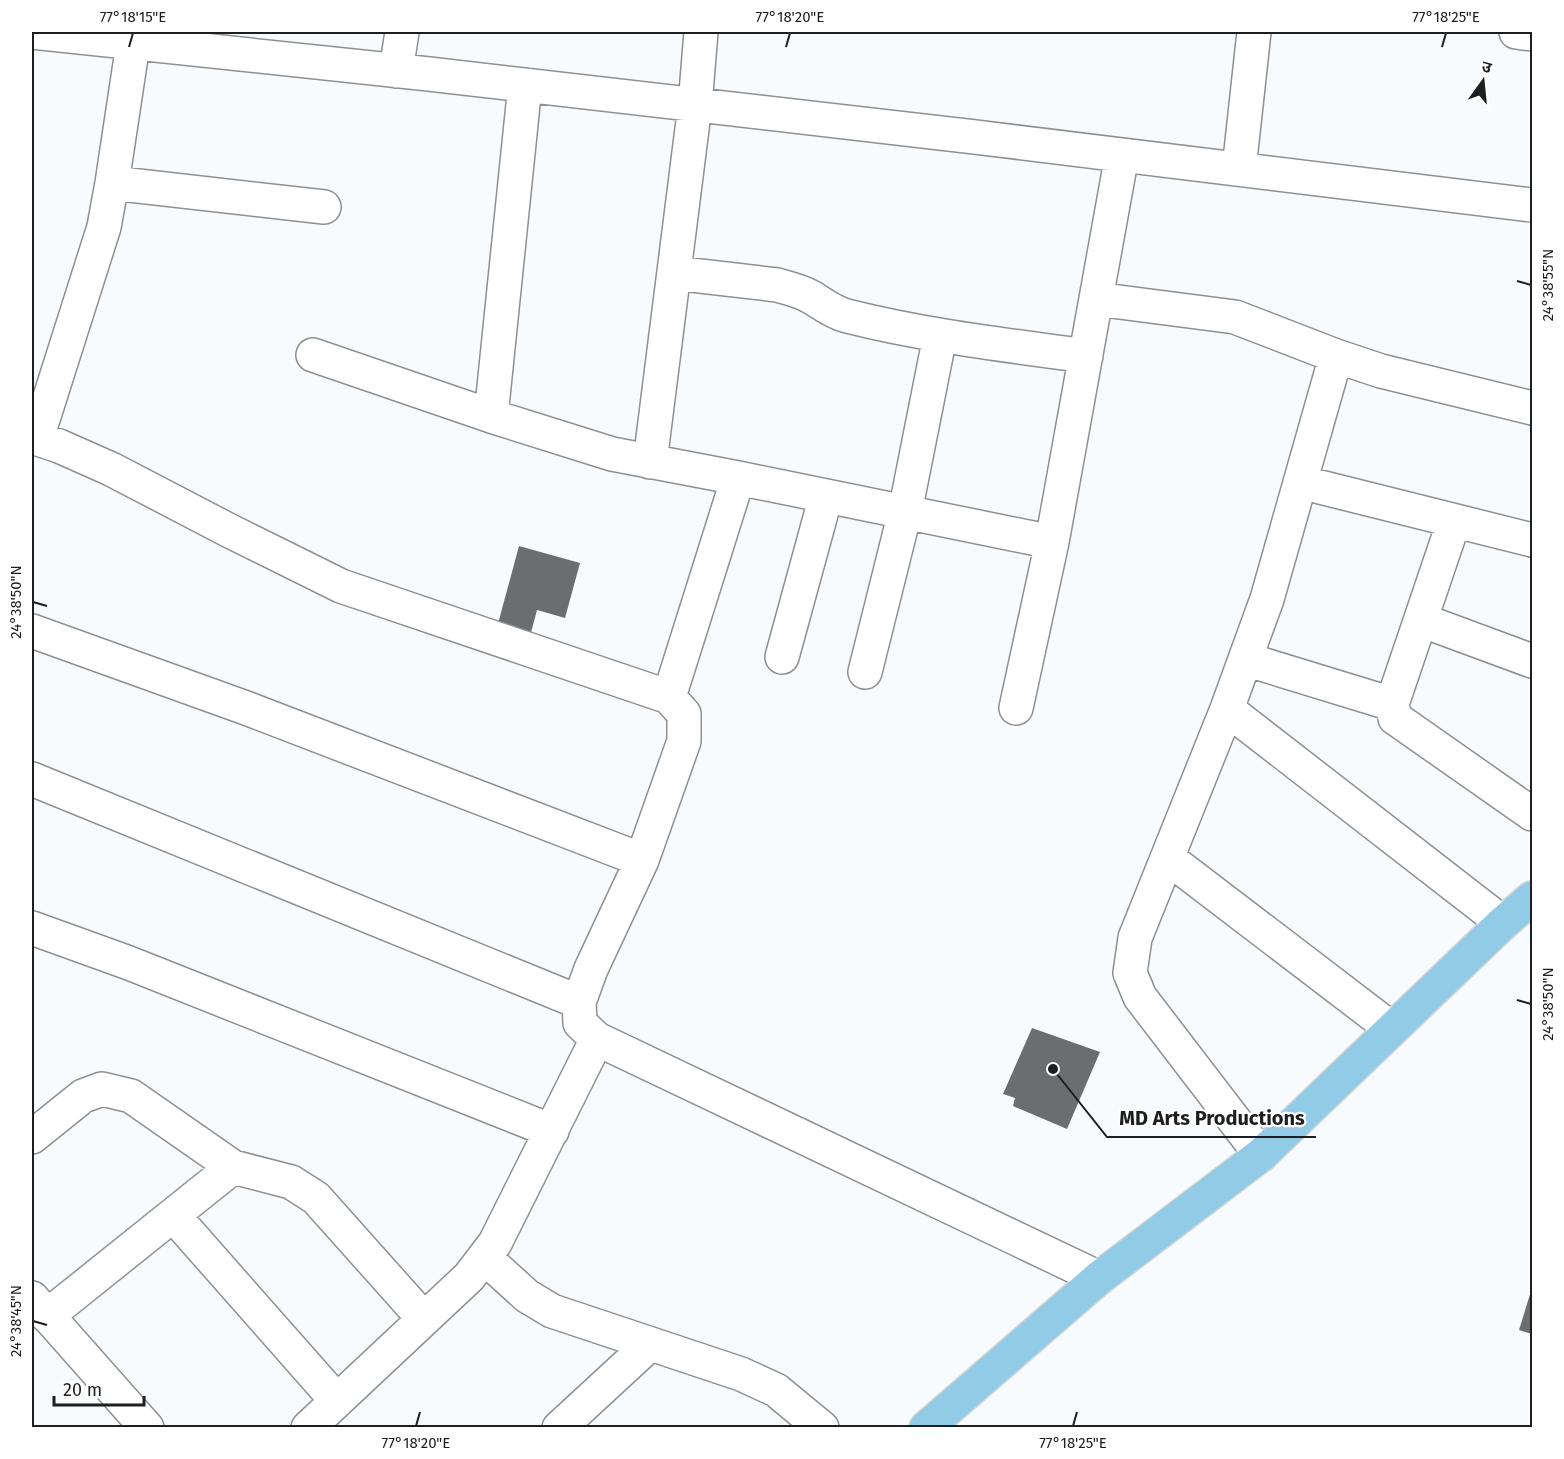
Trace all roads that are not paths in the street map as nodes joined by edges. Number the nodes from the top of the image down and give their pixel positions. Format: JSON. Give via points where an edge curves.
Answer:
{"nodes":[{"id":1,"x":32,"y":32,"type":"edge"},
{"id":2,"x":402,"y":32,"type":"edge"},
{"id":3,"x":701,"y":32,"type":"edge"},
{"id":4,"x":1254,"y":32,"type":"edge"},
{"id":5,"x":1515,"y":32,"type":"edge"},
{"id":6,"x":1533,"y":34,"type":"edge"},
{"id":7,"x":150,"y":40,"type":"edge"},
{"id":8,"x":396,"y":71,"type":"junction"},
{"id":9,"x":525,"y":85,"type":"junction"},
{"id":10,"x":695,"y":105,"type":"junction"},
{"id":11,"x":1122,"y":155,"type":"junction"},
{"id":12,"x":1239,"y":169,"type":"junction"},
{"id":13,"x":112,"y":183,"type":"junction"},
{"id":14,"x":1533,"y":205,"type":"edge"},
{"id":15,"x":324,"y":207,"type":"dead end"},
{"id":16,"x":674,"y":273,"type":"junction"},
{"id":17,"x":1096,"y":299,"type":"junction"},
{"id":18,"x":940,"y":336,"type":"junction"},
{"id":19,"x":313,"y":355,"type":"dead end"},
{"id":20,"x":1086,"y":356,"type":"junction"},
{"id":21,"x":1336,"y":356,"type":"junction"},
{"id":22,"x":1533,"y":408,"type":"edge"},
{"id":23,"x":491,"y":416,"type":"junction"},
{"id":24,"x":34,"y":437,"type":"edge"},
{"id":25,"x":650,"y":462,"type":"junction"},
{"id":26,"x":738,"y":478,"type":"junction"},
{"id":27,"x":1300,"y":482,"type":"junction"},
{"id":28,"x":826,"y":496,"type":"junction"},
{"id":29,"x":906,"y":512,"type":"junction"},
{"id":30,"x":1454,"y":521,"type":"junction"},
{"id":31,"x":1533,"y":540,"type":"edge"},
{"id":32,"x":1052,"y":542,"type":"junction"},
{"id":33,"x":1421,"y":620,"type":"junction"},
{"id":34,"x":32,"y":631,"type":"edge"},
{"id":35,"x":782,"y":657,"type":"dead end"},
{"id":36,"x":1245,"y":659,"type":"junction"},
{"id":37,"x":1533,"y":661,"type":"edge"},
{"id":38,"x":866,"y":672,"type":"dead end"},
{"id":39,"x":669,"y":697,"type":"junction"},
{"id":40,"x":1392,"y":704,"type":"junction"},
{"id":41,"x":1016,"y":708,"type":"dead end"},
{"id":42,"x":1227,"y":709,"type":"junction"},
{"id":43,"x":32,"y":779,"type":"edge"},
{"id":44,"x":1533,"y":813,"type":"edge"},
{"id":45,"x":1167,"y":858,"type":"junction"},
{"id":46,"x":642,"y":860,"type":"junction"},
{"id":47,"x":1533,"y":898,"type":"edge"},
{"id":48,"x":1503,"y":923,"type":"junction"},
{"id":49,"x":32,"y":928,"type":"edge"},
{"id":50,"x":579,"y":1002,"type":"junction"},
{"id":51,"x":1392,"y":1029,"type":"junction"},
{"id":52,"x":597,"y":1040,"type":"junction"},
{"id":53,"x":552,"y":1131,"type":"junction"},
{"id":54,"x":32,"y":1137,"type":"edge"},
{"id":55,"x":1261,"y":1155,"type":"junction"},
{"id":56,"x":233,"y":1167,"type":"junction"},
{"id":57,"x":173,"y":1215,"type":"junction"},
{"id":58,"x":484,"y":1257,"type":"junction"},
{"id":59,"x":1100,"y":1278,"type":"junction"},
{"id":60,"x":39,"y":1307,"type":"edge"},
{"id":61,"x":424,"y":1319,"type":"junction"},
{"id":62,"x":650,"y":1344,"type":"junction"},
{"id":63,"x":336,"y":1401,"type":"junction"},
{"id":64,"x":147,"y":1428,"type":"edge"},
{"id":65,"x":308,"y":1428,"type":"edge"},
{"id":66,"x":559,"y":1428,"type":"edge"},
{"id":67,"x":822,"y":1428,"type":"edge"},
{"id":68,"x":926,"y":1428,"type":"edge"}],
"edges":[{"from":1,"to":7,"type":"street"},
{"from":2,"to":8,"type":"street"},
{"from":3,"to":10,"type":"street"},
{"from":4,"to":12,"type":"street"},
{"from":5,"to":6,"type":"street"},
{"from":7,"to":8,"type":"street"},
{"from":7,"to":13,"type":"street"},
{"from":8,"to":9,"type":"street"},
{"from":9,"to":10,"type":"street"},
{"from":9,"to":23,"type":"street"},
{"from":10,"to":11,"type":"street"},
{"from":10,"to":16,"type":"street"},
{"from":11,"to":12,"type":"street"},
{"from":11,"to":17,"type":"street"},
{"from":12,"to":14,"type":"street"},
{"from":13,"to":15,"type":"street"},
{"from":13,"to":24,"type":"street","via":[[104,227]]},
{"from":16,"to":18,"type":"street","via":[[777,285],[809,296],[844,315]]},
{"from":16,"to":25,"type":"street"},
{"from":17,"to":20,"type":"street"},
{"from":17,"to":21,"type":"street","via":[[1235,317]]},
{"from":18,"to":20,"type":"street"},
{"from":18,"to":29,"type":"street"},
{"from":19,"to":23,"type":"street"},
{"from":20,"to":32,"type":"street"},
{"from":21,"to":22,"type":"street","via":[[1381,371]]},
{"from":21,"to":27,"type":"street"},
{"from":23,"to":25,"type":"street"},
{"from":24,"to":39,"type":"street","via":[[111,469],[341,586]]},
{"from":25,"to":26,"type":"street"},
{"from":26,"to":28,"type":"street"},
{"from":26,"to":39,"type":"street"},
{"from":27,"to":30,"type":"street"},
{"from":27,"to":36,"type":"street","via":[[1268,599]]},
{"from":28,"to":29,"type":"street"},
{"from":28,"to":35,"type":"street"},
{"from":29,"to":32,"type":"street"},
{"from":29,"to":38,"type":"street"},
{"from":30,"to":31,"type":"street"},
{"from":30,"to":33,"type":"street"},
{"from":32,"to":41,"type":"street"},
{"from":33,"to":37,"type":"street"},
{"from":33,"to":40,"type":"street"},
{"from":34,"to":46,"type":"street","via":[[246,708]]},
{"from":36,"to":40,"type":"street"},
{"from":36,"to":42,"type":"street"},
{"from":39,"to":46,"type":"street","via":[[684,714],[684,741]]},
{"from":40,"to":44,"type":"street","via":[[1395,718]]},
{"from":42,"to":45,"type":"street"},
{"from":42,"to":48,"type":"street"},
{"from":43,"to":50,"type":"street"},
{"from":45,"to":51,"type":"street"},
{"from":45,"to":55,"type":"street","via":[[1135,938],[1131,973],[1140,997]]},
{"from":46,"to":50,"type":"street"},
{"from":47,"to":48,"type":"main road"},
{"from":48,"to":51,"type":"main road"},
{"from":49,"to":53,"type":"street"},
{"from":50,"to":52,"type":"street","via":[[580,1023]]},
{"from":51,"to":55,"type":"main road"},
{"from":52,"to":53,"type":"street"},
{"from":52,"to":59,"type":"street"},
{"from":53,"to":58,"type":"street","via":[[495,1243]]},
{"from":54,"to":56,"type":"street","via":[[83,1096],[102,1089],[131,1096]]},
{"from":55,"to":59,"type":"main road"},
{"from":56,"to":57,"type":"street"},
{"from":56,"to":61,"type":"street","via":[[291,1182],[315,1198]]},
{"from":57,"to":60,"type":"street"},
{"from":57,"to":63,"type":"street"},
{"from":58,"to":61,"type":"street","via":[[469,1277]]},
{"from":58,"to":62,"type":"street","via":[[527,1296],[552,1311]]},
{"from":59,"to":68,"type":"main road"},
{"from":60,"to":64,"type":"street"},
{"from":61,"to":63,"type":"street"},
{"from":62,"to":66,"type":"street"},
{"from":62,"to":67,"type":"street","via":[[741,1374],[776,1390]]},
{"from":63,"to":65,"type":"street"}]}
